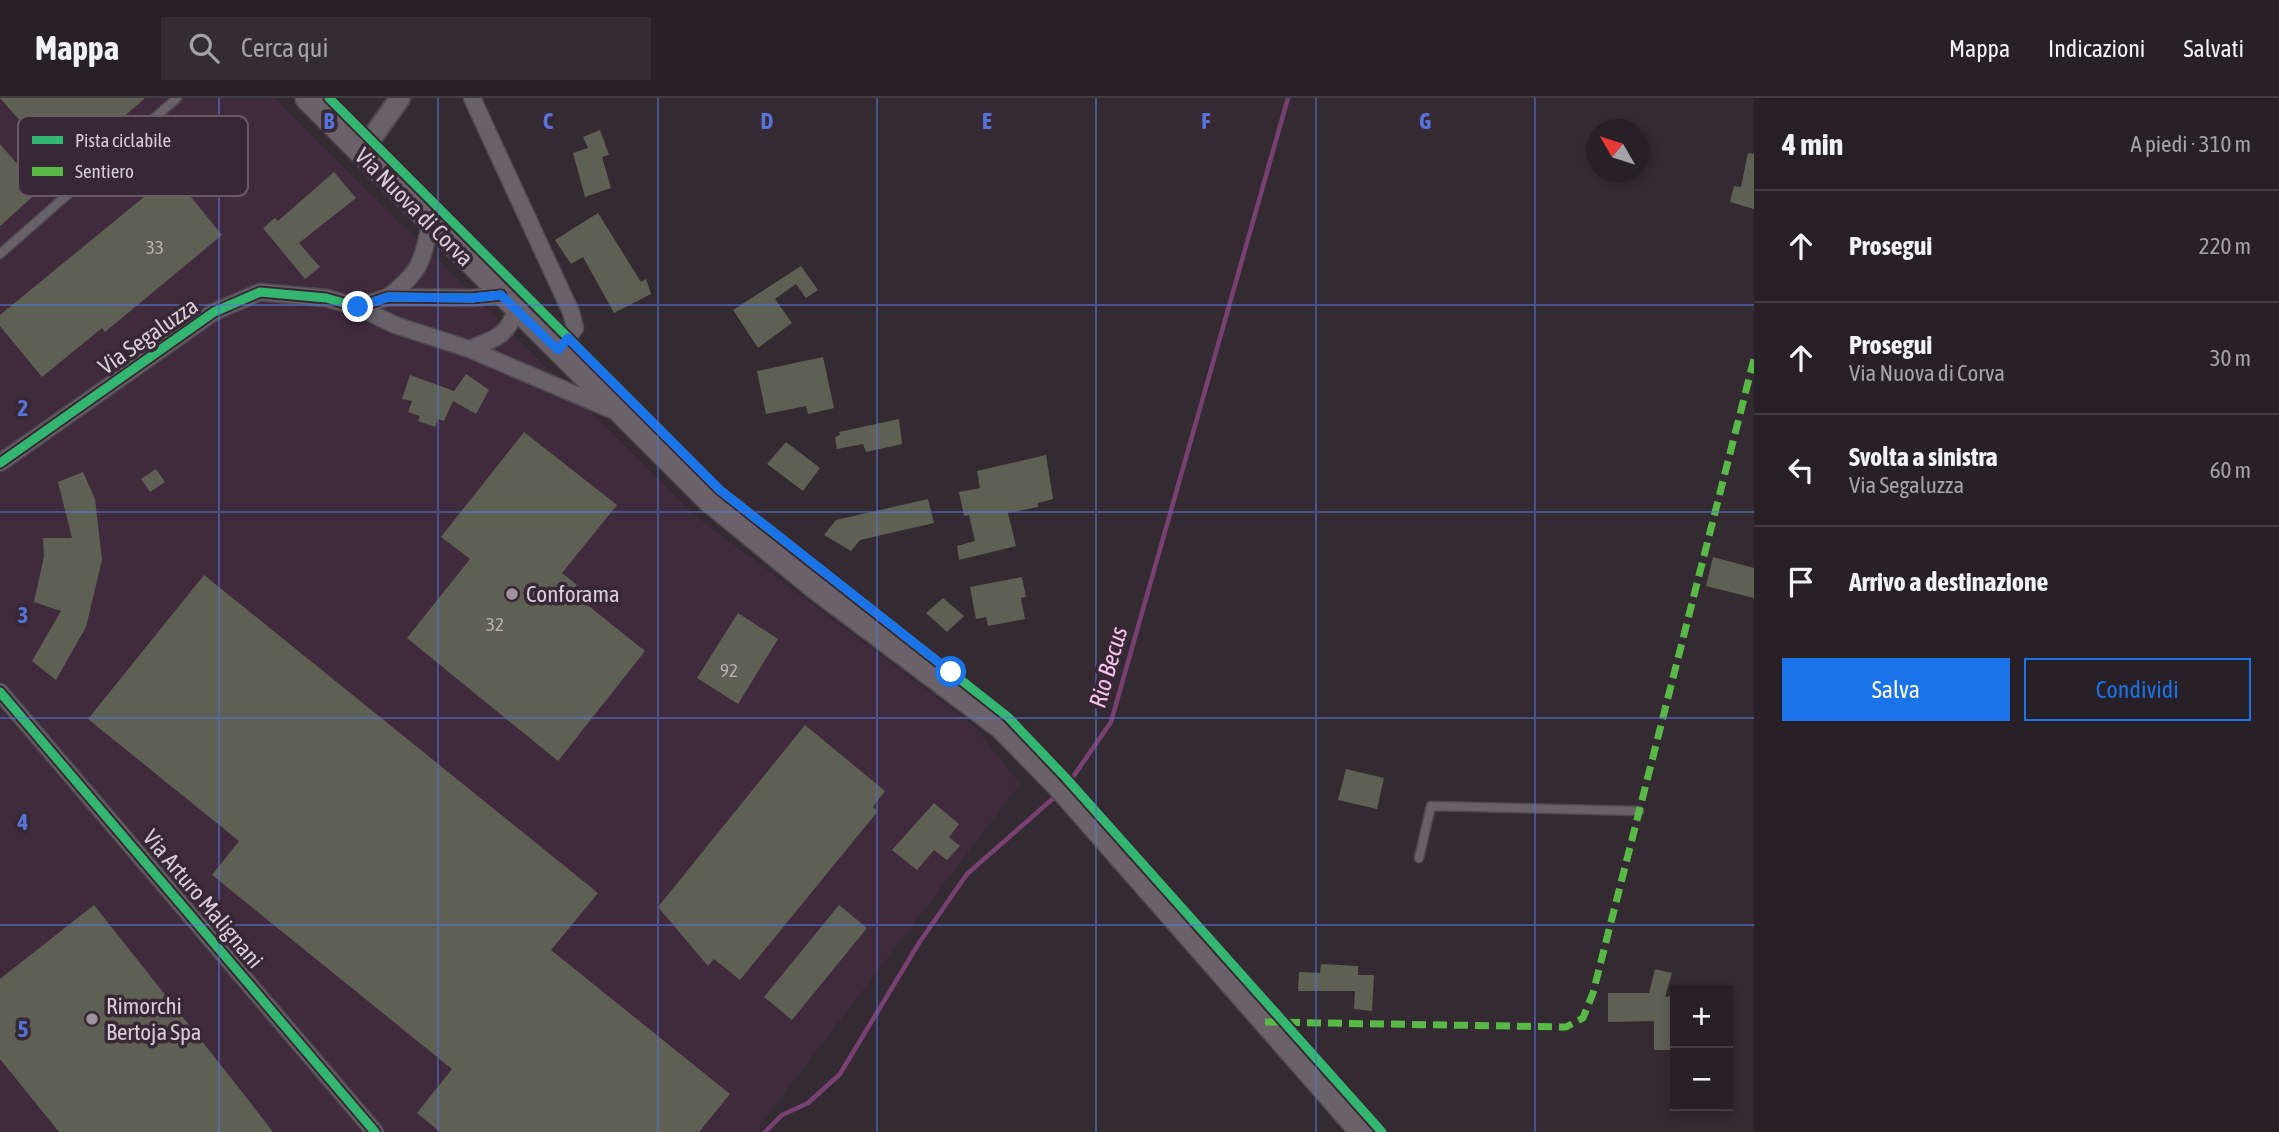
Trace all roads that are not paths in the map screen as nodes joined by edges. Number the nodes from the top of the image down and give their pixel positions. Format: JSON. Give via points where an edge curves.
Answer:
{"nodes":[{"id":1,"x":177,"y":98,"type":"edge"},
{"id":2,"x":307,"y":98,"type":"edge"},
{"id":3,"x":400,"y":98,"type":"edge"},
{"id":4,"x":472,"y":98,"type":"edge"},
{"id":5,"x":157,"y":116,"type":"edge"},
{"id":6,"x":361,"y":153,"type":"junction"},
{"id":7,"x":66,"y":196,"type":"edge"},
{"id":8,"x":430,"y":224,"type":"junction"},
{"id":9,"x":0,"y":254,"type":"edge"},
{"id":10,"x":388,"y":297,"type":"junction"},
{"id":11,"x":509,"y":302,"type":"junction"},
{"id":12,"x":358,"y":307,"type":"junction"},
{"id":13,"x":470,"y":349,"type":"junction"},
{"id":14,"x":558,"y":350,"type":"junction"},
{"id":15,"x":625,"y":417,"type":"junction"},
{"id":16,"x":0,"y":463,"type":"edge"},
{"id":17,"x":0,"y":692,"type":"edge"},
{"id":18,"x":1639,"y":811,"type":"dead end"},
{"id":19,"x":1419,"y":858,"type":"dead end"},
{"id":20,"x":375,"y":1132,"type":"edge"},
{"id":21,"x":1363,"y":1132,"type":"edge"}],
"edges":[{"from":1,"to":5,"type":"lane"},
{"from":2,"to":6,"type":"main road","name":"Via Nuova di Corva"},
{"from":3,"to":6,"type":"street"},
{"from":4,"to":14,"type":"street","via":[[571,312],[575,328]]},
{"from":6,"to":8,"type":"main road","name":"Via Nuova di Corva"},
{"from":7,"to":9,"type":"lane"},
{"from":8,"to":10,"type":"street","via":[[424,260],[411,279]]},
{"from":8,"to":11,"type":"main road","name":"Via Nuova di Corva"},
{"from":10,"to":11,"type":"street"},
{"from":10,"to":12,"type":"street"},
{"from":11,"to":13,"type":"street","via":[[510,327]]},
{"from":11,"to":14,"type":"main road","name":"Via Nuova di Corva"},
{"from":12,"to":13,"type":"street","name":"Via Segaluzza","via":[[395,325]]},
{"from":12,"to":16,"type":"street","name":"Via Segaluzza","via":[[326,298],[260,292],[214,312]]},
{"from":13,"to":15,"type":"street","name":"Via Segaluzza"},
{"from":14,"to":15,"type":"main road","name":"Via Nuova di Corva"},
{"from":15,"to":21,"type":"main road","name":"Via Nuova di Corva","via":[[710,501],[815,587],[1000,726],[1058,785]]},
{"from":17,"to":20,"type":"street","name":"Via Arturo Malignani"},
{"from":18,"to":19,"type":"lane","via":[[1431,806]]}]}
